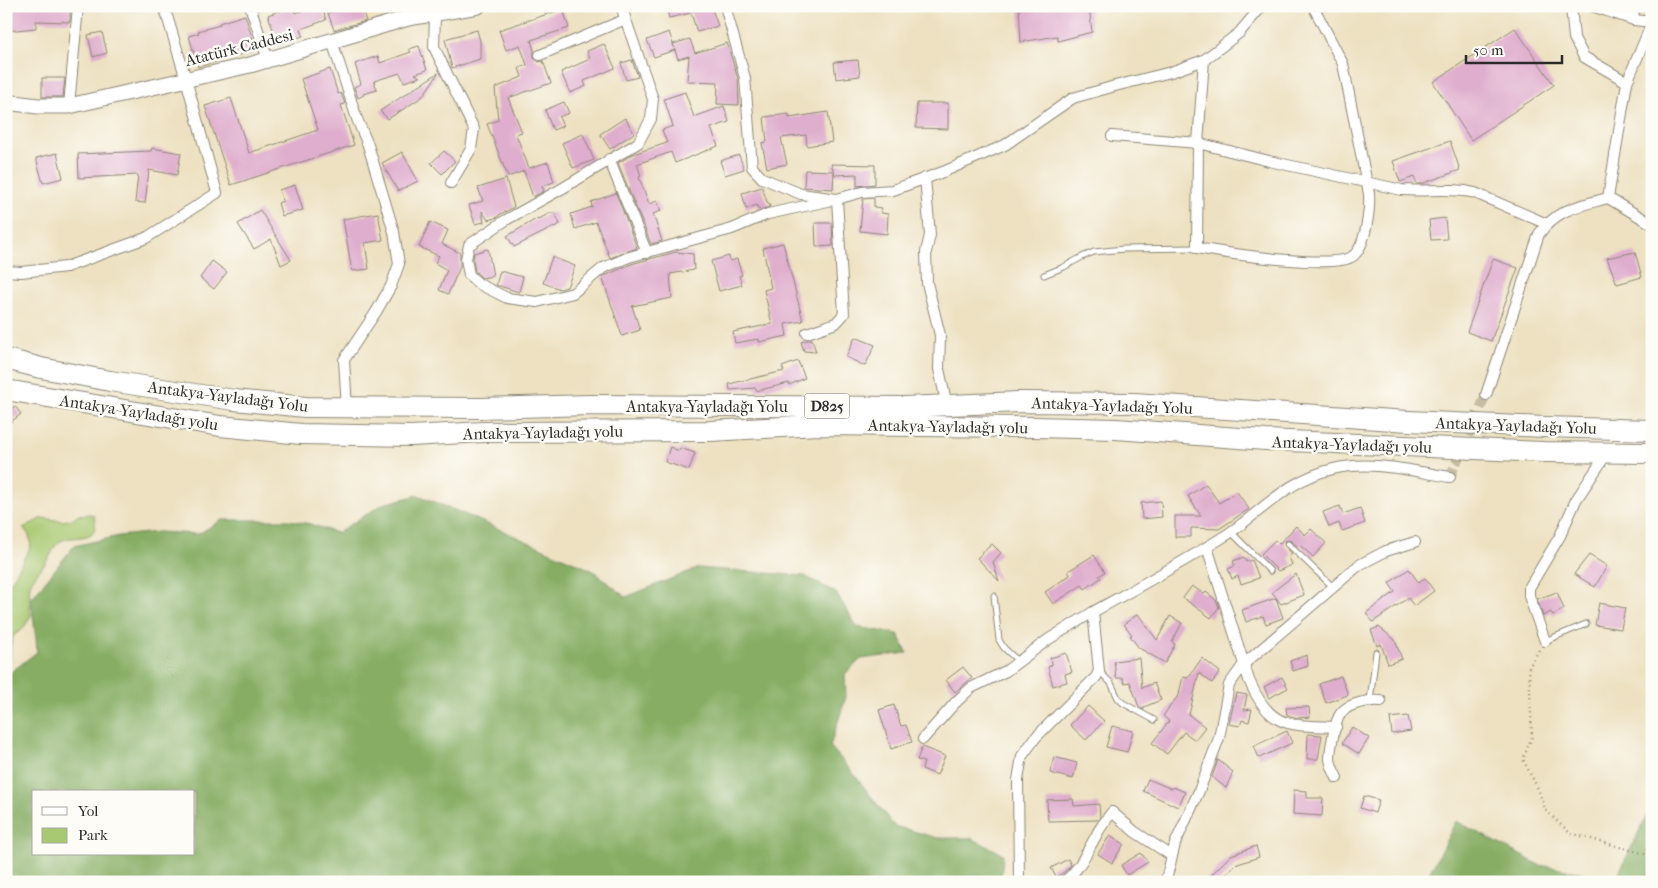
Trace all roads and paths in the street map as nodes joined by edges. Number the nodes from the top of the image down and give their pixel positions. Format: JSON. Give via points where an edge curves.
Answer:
{"nodes":[{"id":1,"x":78,"y":6,"type":"edge"},
{"id":2,"x":164,"y":6,"type":"edge"},
{"id":3,"x":250,"y":6,"type":"edge"},
{"id":4,"x":478,"y":6,"type":"edge"},
{"id":5,"x":622,"y":6,"type":"edge"},
{"id":6,"x":725,"y":6,"type":"edge"},
{"id":7,"x":1262,"y":6,"type":"edge"},
{"id":8,"x":1313,"y":6,"type":"edge"},
{"id":9,"x":1571,"y":6,"type":"edge"},
{"id":10,"x":1592,"y":6,"type":"edge"},
{"id":11,"x":1633,"y":6,"type":"edge"},
{"id":12,"x":434,"y":10,"type":"edge"},
{"id":13,"x":626,"y":19,"type":"junction"},
{"id":14,"x":1634,"y":20,"type":"junction"},
{"id":15,"x":1652,"y":22,"type":"edge"},
{"id":16,"x":332,"y":41,"type":"junction"},
{"id":17,"x":540,"y":55,"type":"dead end"},
{"id":18,"x":268,"y":60,"type":"junction"},
{"id":19,"x":1204,"y":60,"type":"junction"},
{"id":20,"x":186,"y":79,"type":"junction"},
{"id":21,"x":1627,"y":82,"type":"junction"},
{"id":22,"x":6,"y":102,"type":"edge"},
{"id":23,"x":69,"y":106,"type":"junction"},
{"id":24,"x":1112,"y":136,"type":"dead end"},
{"id":25,"x":1198,"y":143,"type":"junction"},
{"id":26,"x":609,"y":160,"type":"junction"},
{"id":27,"x":925,"y":178,"type":"junction"},
{"id":28,"x":1367,"y":182,"type":"junction"},
{"id":29,"x":451,"y":183,"type":"dead end"},
{"id":30,"x":1608,"y":198,"type":"junction"},
{"id":31,"x":837,"y":199,"type":"junction"},
{"id":32,"x":1547,"y":224,"type":"junction"},
{"id":33,"x":1652,"y":224,"type":"edge"},
{"id":34,"x":1197,"y":248,"type":"junction"},
{"id":35,"x":646,"y":253,"type":"junction"},
{"id":36,"x":6,"y":272,"type":"edge"},
{"id":37,"x":1044,"y":275,"type":"dead end"},
{"id":38,"x":807,"y":333,"type":"dead end"},
{"id":39,"x":6,"y":359,"type":"edge"},
{"id":40,"x":6,"y":390,"type":"edge"},
{"id":41,"x":1486,"y":395,"type":"tunnel mouth"},
{"id":42,"x":946,"y":406,"type":"junction"},
{"id":43,"x":347,"y":408,"type":"junction"},
{"id":44,"x":1652,"y":430,"type":"edge"},
{"id":45,"x":1607,"y":452,"type":"junction"},
{"id":46,"x":1652,"y":453,"type":"edge"},
{"id":47,"x":1450,"y":477,"type":"dead end"},
{"id":48,"x":1231,"y":532,"type":"junction"},
{"id":49,"x":1415,"y":542,"type":"dead end"},
{"id":50,"x":1288,"y":544,"type":"dead end"},
{"id":51,"x":1207,"y":547,"type":"junction"},
{"id":52,"x":1270,"y":571,"type":"dead end"},
{"id":53,"x":1333,"y":587,"type":"junction"},
{"id":54,"x":994,"y":596,"type":"dead end"},
{"id":55,"x":1093,"y":612,"type":"junction"},
{"id":56,"x":1586,"y":624,"type":"dead end"},
{"id":57,"x":1545,"y":640,"type":"junction"},
{"id":58,"x":1376,"y":652,"type":"dead end"},
{"id":59,"x":1019,"y":662,"type":"junction"},
{"id":60,"x":1244,"y":664,"type":"junction"},
{"id":61,"x":1100,"y":671,"type":"junction"},
{"id":62,"x":1370,"y":701,"type":"junction"},
{"id":63,"x":1381,"y":701,"type":"dead end"},
{"id":64,"x":1154,"y":720,"type":"dead end"},
{"id":65,"x":1336,"y":727,"type":"junction"},
{"id":66,"x":923,"y":739,"type":"dead end"},
{"id":67,"x":1337,"y":778,"type":"dead end"},
{"id":68,"x":1172,"y":856,"type":"junction"},
{"id":69,"x":1652,"y":856,"type":"edge"},
{"id":70,"x":1167,"y":876,"type":"dead end"},
{"id":71,"x":1019,"y":882,"type":"edge"},
{"id":72,"x":1064,"y":882,"type":"edge"}],
"edges":[{"from":1,"to":23,"type":"street"},
{"from":2,"to":20,"type":"street"},
{"from":3,"to":18,"type":"street"},
{"from":4,"to":12,"type":"main road","name":"Atatürk Caddesi"},
{"from":5,"to":13,"type":"street"},
{"from":6,"to":31,"type":"street","via":[[745,78],[752,167],[762,178],[801,194]]},
{"from":7,"to":19,"type":"street","via":[[1240,33]]},
{"from":8,"to":28,"type":"street","via":[[1343,64]]},
{"from":9,"to":21,"type":"street","via":[[1574,38],[1584,57]]},
{"from":10,"to":14,"type":"street"},
{"from":11,"to":14,"type":"street"},
{"from":12,"to":16,"type":"main road","name":"Atatürk Caddesi"},
{"from":12,"to":29,"type":"street","via":[[434,47],[474,129],[471,149]]},
{"from":13,"to":17,"type":"street"},
{"from":13,"to":26,"type":"street","via":[[653,99],[651,119],[638,143]]},
{"from":14,"to":15,"type":"street"},
{"from":15,"to":21,"type":"street"},
{"from":16,"to":18,"type":"main road","name":"Atatürk Caddesi"},
{"from":16,"to":43,"type":"street","via":[[384,198],[399,264],[391,286],[344,360]]},
{"from":18,"to":20,"type":"main road","name":"Atatürk Caddesi"},
{"from":19,"to":25,"type":"street"},
{"from":19,"to":27,"type":"street","via":[[1073,98],[1005,145]]},
{"from":20,"to":23,"type":"main road","name":"Atatürk Caddesi"},
{"from":20,"to":36,"type":"street","via":[[217,193],[146,238],[66,267]]},
{"from":21,"to":30,"type":"street"},
{"from":22,"to":23,"type":"main road","name":"Atatürk Caddesi"},
{"from":24,"to":25,"type":"street"},
{"from":25,"to":28,"type":"street"},
{"from":25,"to":34,"type":"street"},
{"from":26,"to":35,"type":"street"},
{"from":26,"to":35,"type":"street","via":[[469,245],[466,259],[469,274],[479,284],[508,298],[537,302],[573,294],[603,268]]},
{"from":27,"to":31,"type":"street","via":[[893,190],[862,192]]},
{"from":27,"to":42,"type":"street","via":[[930,235],[926,252],[927,283],[940,335],[939,368]]},
{"from":28,"to":32,"type":"street","via":[[1419,192],[1457,190],[1475,193]]},
{"from":28,"to":34,"type":"street","via":[[1370,203],[1362,244],[1348,259],[1331,262],[1244,256]]},
{"from":30,"to":32,"type":"street","via":[[1566,210]]},
{"from":30,"to":33,"type":"street"},
{"from":31,"to":35,"type":"street","via":[[768,214],[732,230]]},
{"from":31,"to":38,"type":"street","via":[[844,314],[836,322]]},
{"from":32,"to":41,"type":"street","via":[[1540,234]]},
{"from":34,"to":37,"type":"lane","via":[[1094,252]]},
{"from":39,"to":43,"type":"highway","name":"Antakya-Yayladağı Yolu","number":"D825","via":[[110,381],[234,400]]},
{"from":40,"to":45,"type":"highway","name":"Antakya-Yayladağı yolu","number":"D825","via":[[220,426],[300,434],[411,436],[483,432],[710,431],[818,425],[1036,427],[1116,429],[1266,440]]},
{"from":42,"to":43,"type":"highway","name":"Antakya-Yayladağı Yolu","number":"D825"},
{"from":42,"to":44,"type":"highway","name":"Antakya-Yayladağı Yolu","number":"D825","via":[[1019,402],[1134,403],[1408,421]]},
{"from":45,"to":46,"type":"highway","name":"Antakya-Yayladağı yolu","number":"D825"},
{"from":45,"to":57,"type":"street","via":[[1576,500],[1560,536],[1529,588]]},
{"from":47,"to":48,"type":"street","via":[[1386,467],[1335,468],[1302,480],[1282,492]]},
{"from":48,"to":51,"type":"street"},
{"from":48,"to":52,"type":"lane"},
{"from":49,"to":53,"type":"street","via":[[1367,560]]},
{"from":50,"to":53,"type":"lane"},
{"from":51,"to":55,"type":"street"},
{"from":51,"to":60,"type":"street"},
{"from":53,"to":60,"type":"street"},
{"from":54,"to":59,"type":"lane","via":[[999,640]]},
{"from":55,"to":59,"type":"street"},
{"from":55,"to":61,"type":"street"},
{"from":56,"to":57,"type":"lane"},
{"from":57,"to":69,"type":"path","via":[[1529,667],[1532,737],[1523,759],[1545,810],[1570,833]]},
{"from":58,"to":62,"type":"lane"},
{"from":59,"to":66,"type":"street","via":[[971,688]]},
{"from":60,"to":65,"type":"street","via":[[1257,696],[1276,718],[1289,724]]},
{"from":60,"to":68,"type":"street","via":[[1229,685],[1219,738]]},
{"from":61,"to":64,"type":"lane","via":[[1123,703]]},
{"from":61,"to":71,"type":"street","via":[[1036,737],[1022,756],[1018,780]]},
{"from":62,"to":63,"type":"street"},
{"from":62,"to":65,"type":"street","via":[[1345,710]]},
{"from":65,"to":67,"type":"street","via":[[1330,758]]},
{"from":68,"to":70,"type":"street"},
{"from":68,"to":72,"type":"street","via":[[1112,812],[1077,870]]}]}
